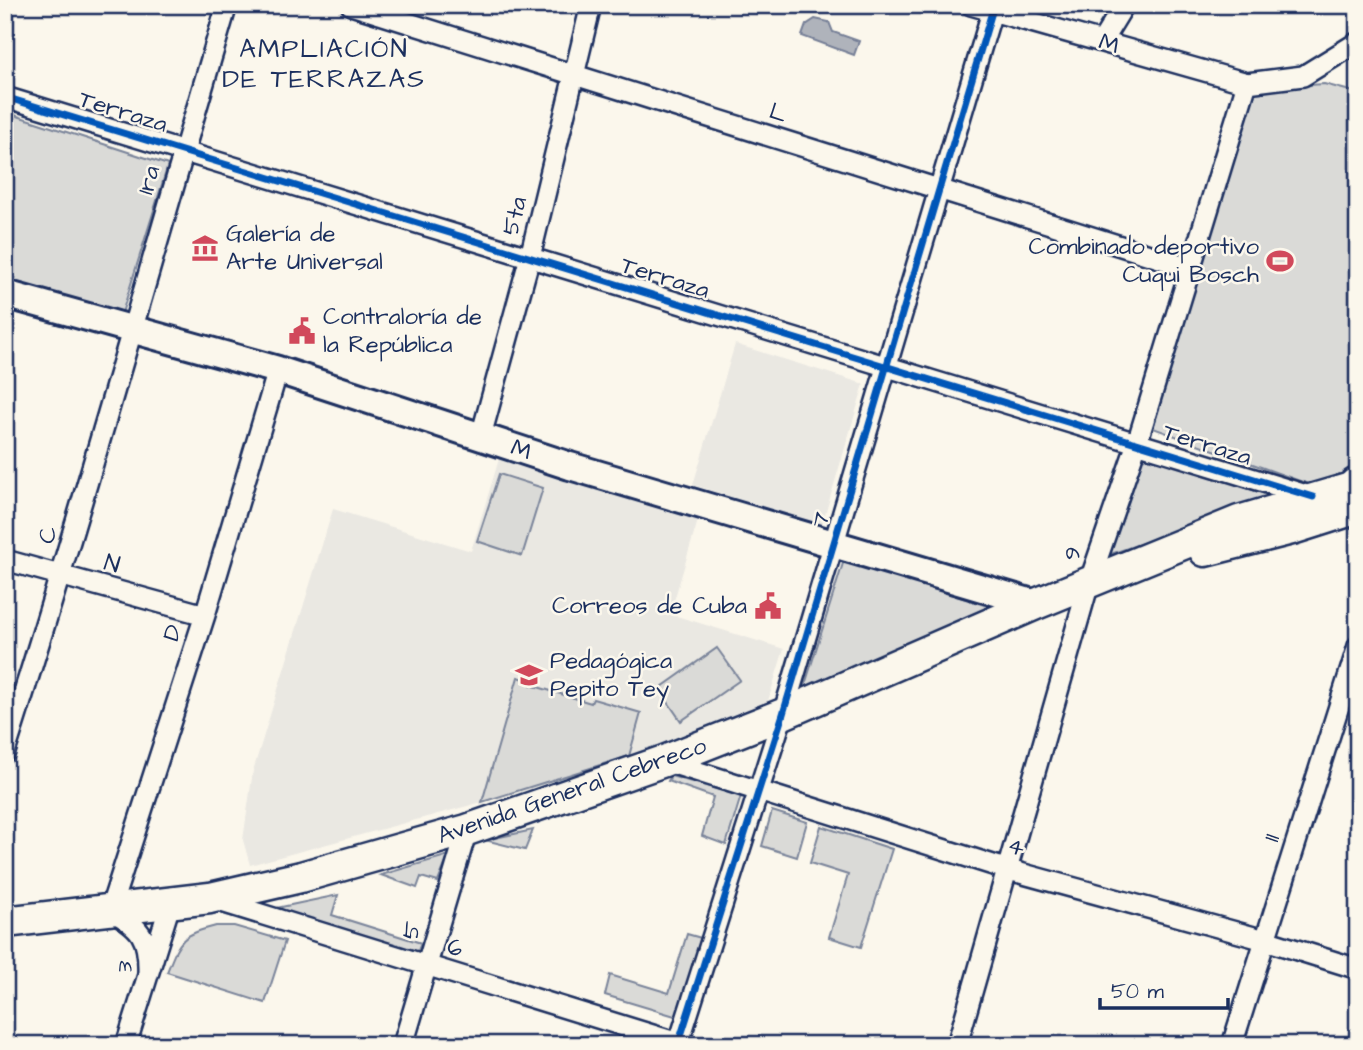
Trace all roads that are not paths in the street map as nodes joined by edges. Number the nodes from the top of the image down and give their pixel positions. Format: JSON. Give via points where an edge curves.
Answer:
{"nodes":[{"id":1,"x":227,"y":5,"type":"edge"},
{"id":2,"x":351,"y":5,"type":"edge"},
{"id":3,"x":591,"y":5,"type":"edge"},
{"id":4,"x":971,"y":5,"type":"edge"},
{"id":5,"x":1125,"y":5,"type":"edge"},
{"id":6,"x":993,"y":8,"type":"edge"},
{"id":7,"x":1102,"y":41,"type":"junction"},
{"id":8,"x":1358,"y":42,"type":"edge"},
{"id":9,"x":575,"y":75,"type":"junction"},
{"id":10,"x":1247,"y":83,"type":"junction"},
{"id":11,"x":5,"y":97,"type":"edge"},
{"id":12,"x":183,"y":151,"type":"junction"},
{"id":13,"x":940,"y":189,"type":"junction"},
{"id":14,"x":530,"y":257,"type":"junction"},
{"id":15,"x":1191,"y":268,"type":"junction"},
{"id":16,"x":5,"y":294,"type":"edge"},
{"id":17,"x":131,"y":329,"type":"junction"},
{"id":18,"x":887,"y":367,"type":"junction"},
{"id":19,"x":278,"y":370,"type":"junction"},
{"id":20,"x":481,"y":436,"type":"junction"},
{"id":21,"x":1137,"y":443,"type":"junction"},
{"id":22,"x":1357,"y":491,"type":"edge"},
{"id":23,"x":1313,"y":497,"type":"junction"},
{"id":24,"x":834,"y":544,"type":"junction"},
{"id":25,"x":5,"y":560,"type":"edge"},
{"id":26,"x":62,"y":575,"type":"junction"},
{"id":27,"x":1101,"y":578,"type":"junction"},
{"id":28,"x":1036,"y":604,"type":"junction"},
{"id":29,"x":205,"y":615,"type":"junction"},
{"id":30,"x":1358,"y":646,"type":"edge"},
{"id":31,"x":783,"y":714,"type":"junction"},
{"id":32,"x":5,"y":752,"type":"edge"},
{"id":33,"x":664,"y":761,"type":"junction"},
{"id":34,"x":758,"y":791,"type":"junction"},
{"id":35,"x":467,"y":830,"type":"junction"},
{"id":36,"x":1009,"y":870,"type":"junction"},
{"id":37,"x":211,"y":898,"type":"junction"},
{"id":38,"x":170,"y":905,"type":"junction"},
{"id":39,"x":110,"y":910,"type":"junction"},
{"id":40,"x":5,"y":922,"type":"edge"},
{"id":41,"x":1265,"y":940,"type":"junction"},
{"id":42,"x":427,"y":966,"type":"junction"},
{"id":43,"x":1358,"y":968,"type":"edge"},
{"id":44,"x":148,"y":973,"type":"junction"},
{"id":45,"x":681,"y":1044,"type":"edge"},
{"id":46,"x":126,"y":1045,"type":"edge"},
{"id":47,"x":403,"y":1045,"type":"edge"},
{"id":48,"x":957,"y":1045,"type":"edge"},
{"id":49,"x":1232,"y":1045,"type":"edge"}],
"edges":[{"from":1,"to":12,"type":"street","name":"1ra"},
{"from":2,"to":9,"type":"street","name":"L"},
{"from":3,"to":9,"type":"street","name":"5ta"},
{"from":4,"to":6,"type":"street","name":"M"},
{"from":5,"to":7,"type":"street"},
{"from":6,"to":7,"type":"street","name":"M"},
{"from":6,"to":13,"type":"street","name":"7"},
{"from":7,"to":10,"type":"street","name":"M"},
{"from":8,"to":10,"type":"street","via":[[1303,76]]},
{"from":9,"to":13,"type":"street","name":"L"},
{"from":9,"to":14,"type":"street","name":"5ta"},
{"from":10,"to":15,"type":"street","name":"9"},
{"from":11,"to":12,"type":"street","name":"Terraza"},
{"from":12,"to":14,"type":"street","name":"Terraza"},
{"from":12,"to":17,"type":"street","name":"1ra"},
{"from":13,"to":15,"type":"street","name":"L"},
{"from":13,"to":18,"type":"street","name":"7"},
{"from":14,"to":18,"type":"street","name":"Terraza"},
{"from":14,"to":20,"type":"street","name":"5ta"},
{"from":15,"to":21,"type":"street","name":"9"},
{"from":16,"to":17,"type":"street","name":"M"},
{"from":17,"to":19,"type":"street","name":"M"},
{"from":17,"to":26,"type":"street","name":"C"},
{"from":18,"to":21,"type":"street","name":"Terraza"},
{"from":18,"to":24,"type":"street","name":"7"},
{"from":19,"to":20,"type":"street","name":"M"},
{"from":19,"to":29,"type":"street","name":"D"},
{"from":20,"to":24,"type":"street","name":"M"},
{"from":21,"to":23,"type":"street","name":"Terraza"},
{"from":21,"to":27,"type":"street","name":"9"},
{"from":22,"to":23,"type":"main road","name":"Avenida General Cebreco"},
{"from":22,"to":27,"type":"main road","name":"Avenida General Cebreco","via":[[1293,529]]},
{"from":23,"to":27,"type":"main road","name":"Avenida General Cebreco","via":[[1239,521]]},
{"from":24,"to":28,"type":"street","name":"M"},
{"from":24,"to":31,"type":"street","name":"7"},
{"from":25,"to":26,"type":"street","name":"N"},
{"from":26,"to":29,"type":"street","name":"N"},
{"from":26,"to":32,"type":"street","name":"C"},
{"from":27,"to":28,"type":"main road","name":"Avenida General Cebreco"},
{"from":27,"to":36,"type":"street","name":"9"},
{"from":28,"to":31,"type":"main road","name":"Avenida General Cebreco"},
{"from":29,"to":39,"type":"street","name":"D"},
{"from":30,"to":41,"type":"street","name":"11"},
{"from":31,"to":33,"type":"main road","name":"Avenida General Cebreco"},
{"from":31,"to":34,"type":"street","name":"7"},
{"from":33,"to":34,"type":"street","name":"4"},
{"from":33,"to":35,"type":"main road","name":"Avenida General Cebreco"},
{"from":34,"to":36,"type":"street","name":"4"},
{"from":34,"to":45,"type":"street","name":"7"},
{"from":35,"to":37,"type":"main road","name":"Avenida General Cebreco"},
{"from":35,"to":42,"type":"street","name":"5"},
{"from":36,"to":41,"type":"street","name":"4"},
{"from":36,"to":48,"type":"street","name":"9"},
{"from":37,"to":38,"type":"main road","name":"Avenida General Cebreco"},
{"from":37,"to":42,"type":"street","name":"6"},
{"from":38,"to":39,"type":"main road","name":"Avenida General Cebreco"},
{"from":38,"to":44,"type":"street","name":"3"},
{"from":39,"to":40,"type":"main road","name":"Avenida General Cebreco"},
{"from":39,"to":44,"type":"street","via":[[130,921],[143,936],[149,951]]},
{"from":41,"to":43,"type":"street","name":"4"},
{"from":41,"to":49,"type":"street","name":"11"},
{"from":42,"to":45,"type":"street","name":"6"},
{"from":42,"to":47,"type":"street","name":"5"},
{"from":44,"to":46,"type":"street","name":"3"}]}
